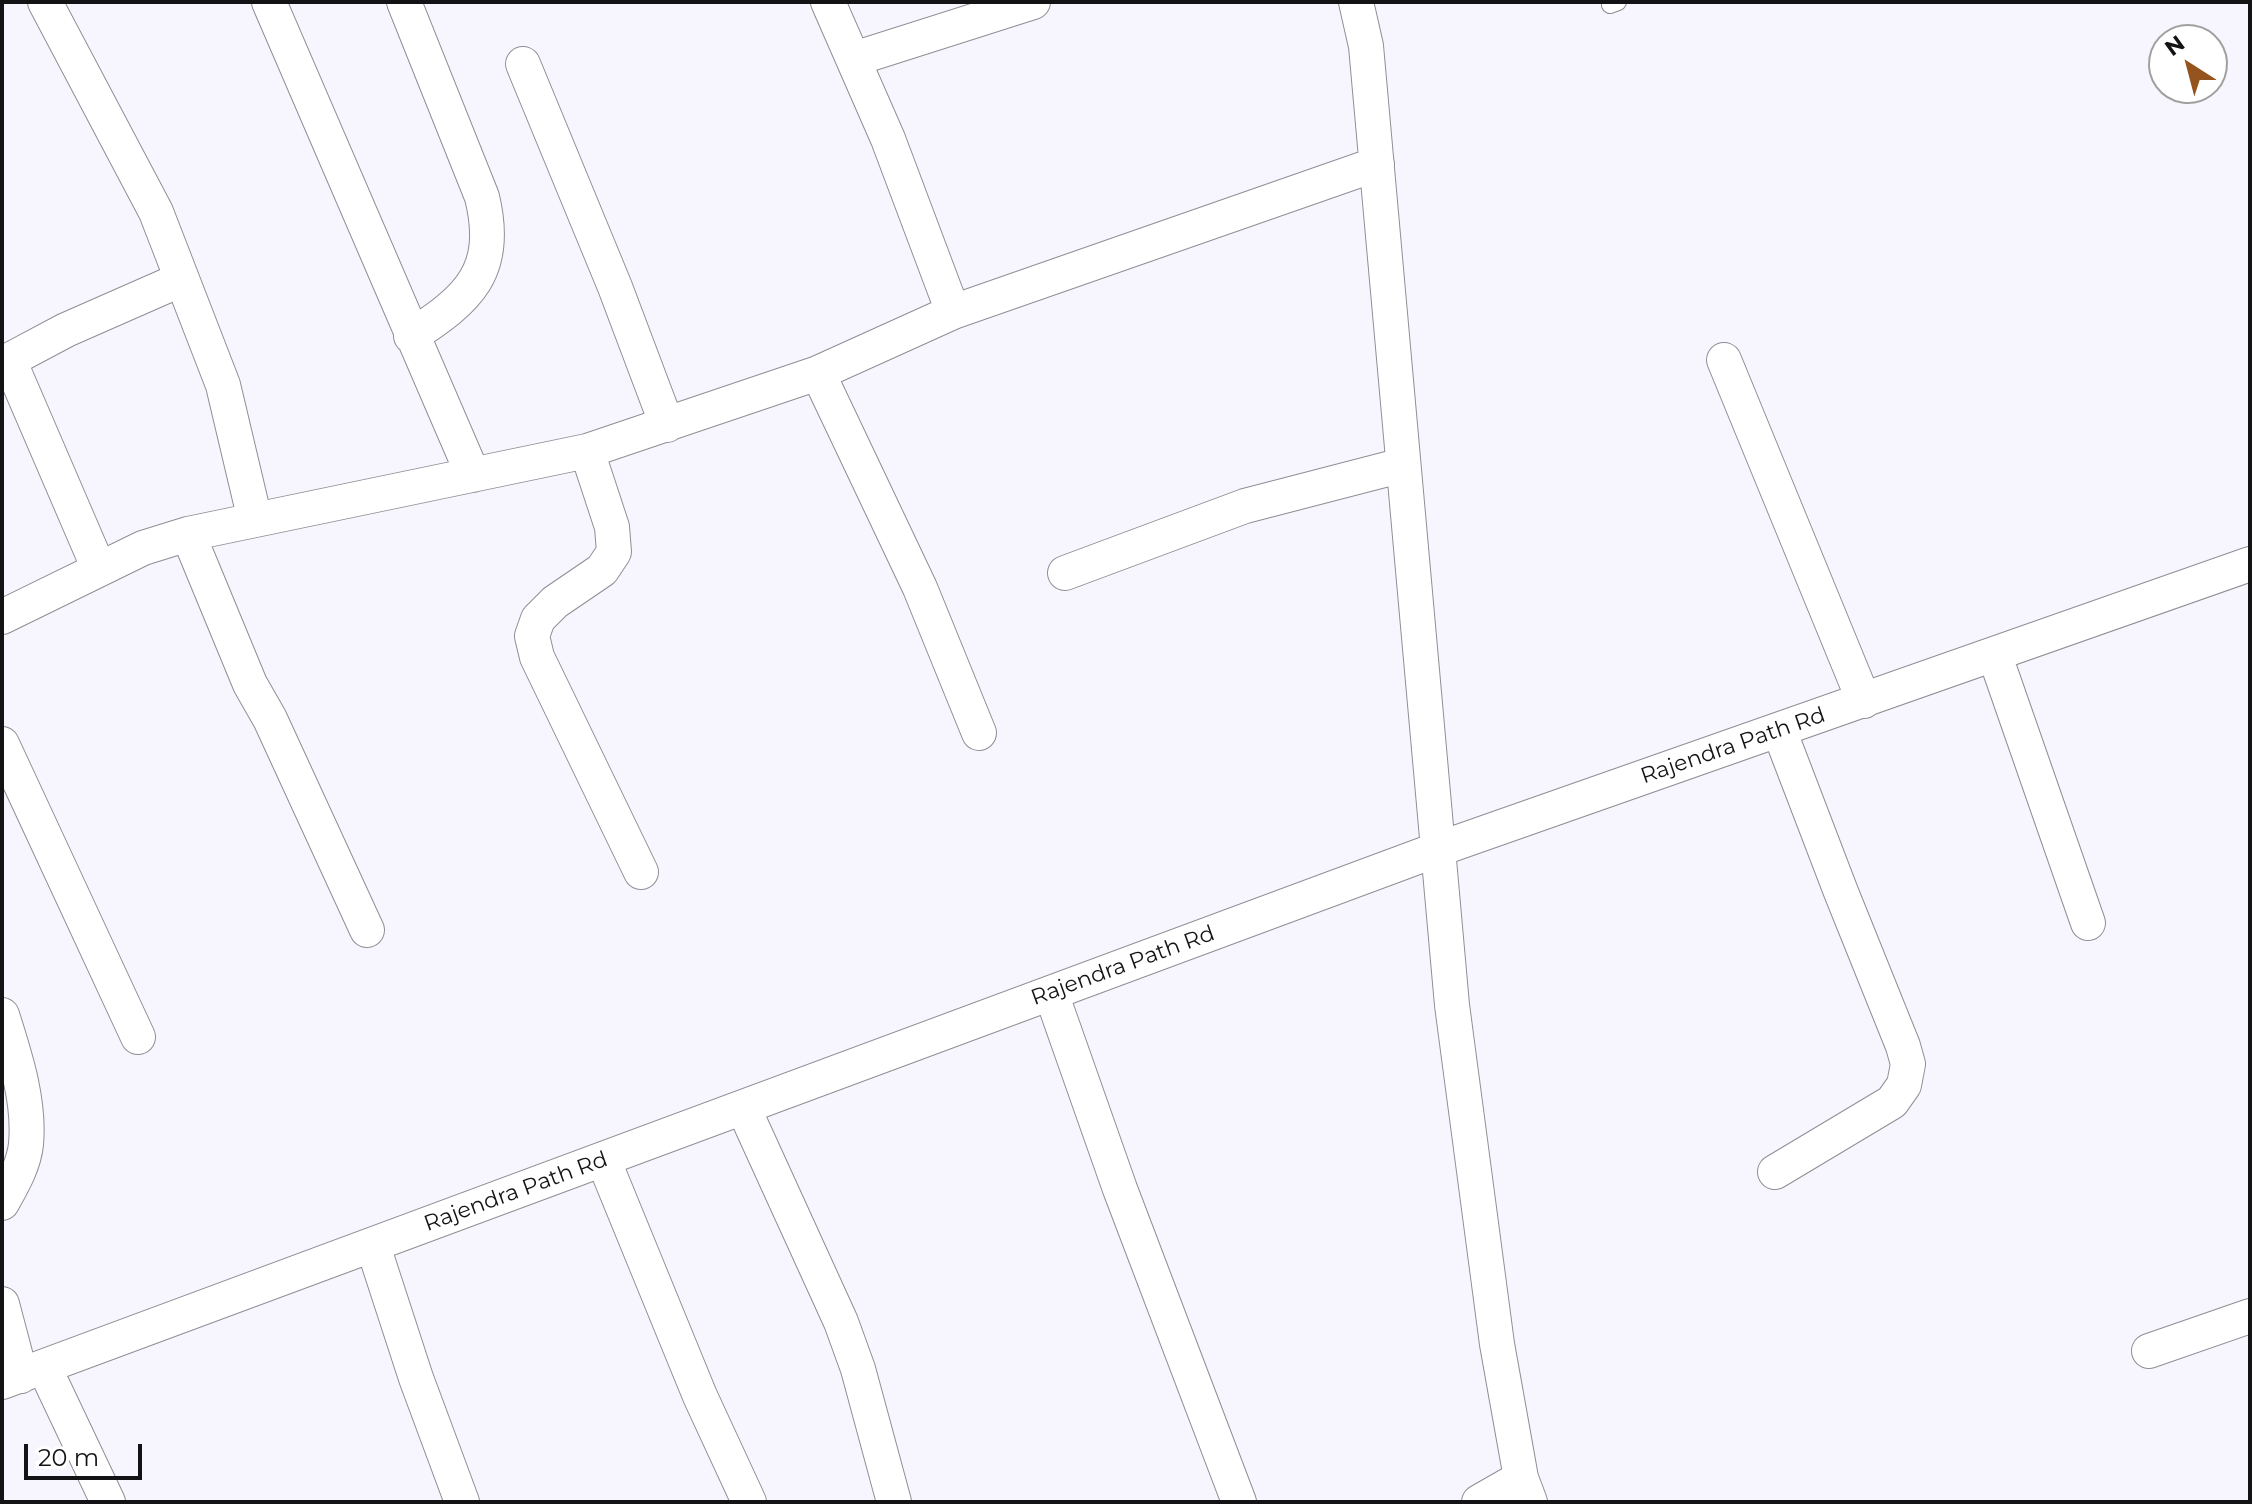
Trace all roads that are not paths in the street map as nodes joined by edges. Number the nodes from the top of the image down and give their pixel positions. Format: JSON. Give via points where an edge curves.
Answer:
{"nodes":[{"id":1,"x":45,"y":2,"type":"edge"},
{"id":2,"x":269,"y":2,"type":"edge"},
{"id":3,"x":404,"y":2,"type":"edge"},
{"id":4,"x":828,"y":2,"type":"edge"},
{"id":5,"x":1033,"y":2,"type":"edge"},
{"id":6,"x":1356,"y":2,"type":"edge"},
{"id":7,"x":854,"y":59,"type":"junction"},
{"id":8,"x":523,"y":64,"type":"dead end"},
{"id":9,"x":1377,"y":164,"type":"junction"},
{"id":10,"x":182,"y":279,"type":"junction"},
{"id":11,"x":953,"y":312,"type":"junction"},
{"id":12,"x":411,"y":336,"type":"junction"},
{"id":13,"x":1724,"y":360,"type":"dead end"},
{"id":14,"x":5,"y":362,"type":"edge"},
{"id":15,"x":818,"y":373,"type":"junction"},
{"id":16,"x":667,"y":425,"type":"junction"},
{"id":17,"x":587,"y":451,"type":"junction"},
{"id":18,"x":1403,"y":465,"type":"junction"},
{"id":19,"x":473,"y":475,"type":"junction"},
{"id":20,"x":255,"y":520,"type":"junction"},
{"id":21,"x":188,"y":534,"type":"junction"},
{"id":22,"x":2250,"y":564,"type":"edge"},
{"id":23,"x":99,"y":569,"type":"junction"},
{"id":24,"x":1065,"y":573,"type":"dead end"},
{"id":25,"x":2,"y":617,"type":"edge"},
{"id":26,"x":1995,"y":656,"type":"junction"},
{"id":27,"x":1864,"y":701,"type":"junction"},
{"id":28,"x":1779,"y":730,"type":"junction"},
{"id":29,"x":979,"y":733,"type":"dead end"},
{"id":30,"x":2,"y":744,"type":"edge"},
{"id":31,"x":1436,"y":850,"type":"junction"},
{"id":32,"x":641,"y":872,"type":"dead end"},
{"id":33,"x":2088,"y":923,"type":"dead end"},
{"id":34,"x":367,"y":930,"type":"dead end"},
{"id":35,"x":1051,"y":993,"type":"junction"},
{"id":36,"x":2,"y":1015,"type":"edge"},
{"id":37,"x":138,"y":1037,"type":"dead end"},
{"id":38,"x":743,"y":1107,"type":"junction"},
{"id":39,"x":603,"y":1159,"type":"junction"},
{"id":40,"x":1775,"y":1172,"type":"dead end"},
{"id":41,"x":2,"y":1203,"type":"edge"},
{"id":42,"x":373,"y":1246,"type":"junction"},
{"id":43,"x":2,"y":1304,"type":"edge"},
{"id":44,"x":2250,"y":1316,"type":"edge"},
{"id":45,"x":2149,"y":1351,"type":"dead end"},
{"id":46,"x":22,"y":1375,"type":"edge"},
{"id":47,"x":1526,"y":1490,"type":"edge"},
{"id":48,"x":108,"y":1502,"type":"edge"},
{"id":49,"x":462,"y":1502,"type":"edge"},
{"id":50,"x":749,"y":1502,"type":"edge"},
{"id":51,"x":894,"y":1502,"type":"edge"},
{"id":52,"x":1239,"y":1502,"type":"edge"},
{"id":53,"x":1479,"y":1502,"type":"edge"}],
"edges":[{"from":1,"to":10,"type":"street","via":[[156,212]]},
{"from":2,"to":12,"type":"street"},
{"from":3,"to":12,"type":"street","via":[[488,222],[485,258],[475,284],[448,312]]},
{"from":4,"to":7,"type":"street"},
{"from":5,"to":7,"type":"street"},
{"from":6,"to":9,"type":"street","via":[[1366,46]]},
{"from":7,"to":11,"type":"street"},
{"from":8,"to":16,"type":"street"},
{"from":9,"to":11,"type":"street"},
{"from":9,"to":18,"type":"street"},
{"from":10,"to":14,"type":"street"},
{"from":10,"to":20,"type":"street","via":[[223,385]]},
{"from":11,"to":15,"type":"street"},
{"from":12,"to":19,"type":"street"},
{"from":13,"to":27,"type":"street"},
{"from":14,"to":23,"type":"street"},
{"from":15,"to":16,"type":"street"},
{"from":15,"to":29,"type":"street","via":[[920,588]]},
{"from":16,"to":17,"type":"street"},
{"from":17,"to":19,"type":"street"},
{"from":17,"to":32,"type":"street","via":[[612,527],[614,552],[602,570],[538,619],[532,636],[549,684]]},
{"from":18,"to":24,"type":"street","via":[[1245,506]]},
{"from":18,"to":31,"type":"street"},
{"from":19,"to":20,"type":"street"},
{"from":20,"to":21,"type":"street"},
{"from":21,"to":23,"type":"street"},
{"from":21,"to":34,"type":"street","via":[[250,684]]},
{"from":22,"to":26,"type":"street","name":"Rajendra Path Rd"},
{"from":23,"to":25,"type":"street"},
{"from":26,"to":27,"type":"street","name":"Rajendra Path Rd"},
{"from":26,"to":33,"type":"street"},
{"from":27,"to":28,"type":"street","name":"Rajendra Path Rd"},
{"from":28,"to":31,"type":"street","name":"Rajendra Path Rd"},
{"from":28,"to":40,"type":"street","via":[[1908,1064],[1904,1085],[1892,1102]]},
{"from":30,"to":37,"type":"street"},
{"from":31,"to":35,"type":"street","name":"Rajendra Path Rd"},
{"from":31,"to":47,"type":"street","via":[[1495,1329]]},
{"from":35,"to":38,"type":"street","name":"Rajendra Path Rd"},
{"from":35,"to":52,"type":"street"},
{"from":36,"to":41,"type":"street","via":[[17,1060],[26,1146]]},
{"from":38,"to":39,"type":"street","name":"Rajendra Path Rd"},
{"from":38,"to":51,"type":"street","via":[[841,1322]]},
{"from":39,"to":42,"type":"street","name":"Rajendra Path Rd"},
{"from":39,"to":50,"type":"street"},
{"from":42,"to":46,"type":"street","name":"Rajendra Path Rd"},
{"from":42,"to":49,"type":"street"},
{"from":43,"to":46,"type":"street"},
{"from":44,"to":45,"type":"street"},
{"from":46,"to":48,"type":"street"},
{"from":47,"to":53,"type":"street"}]}
